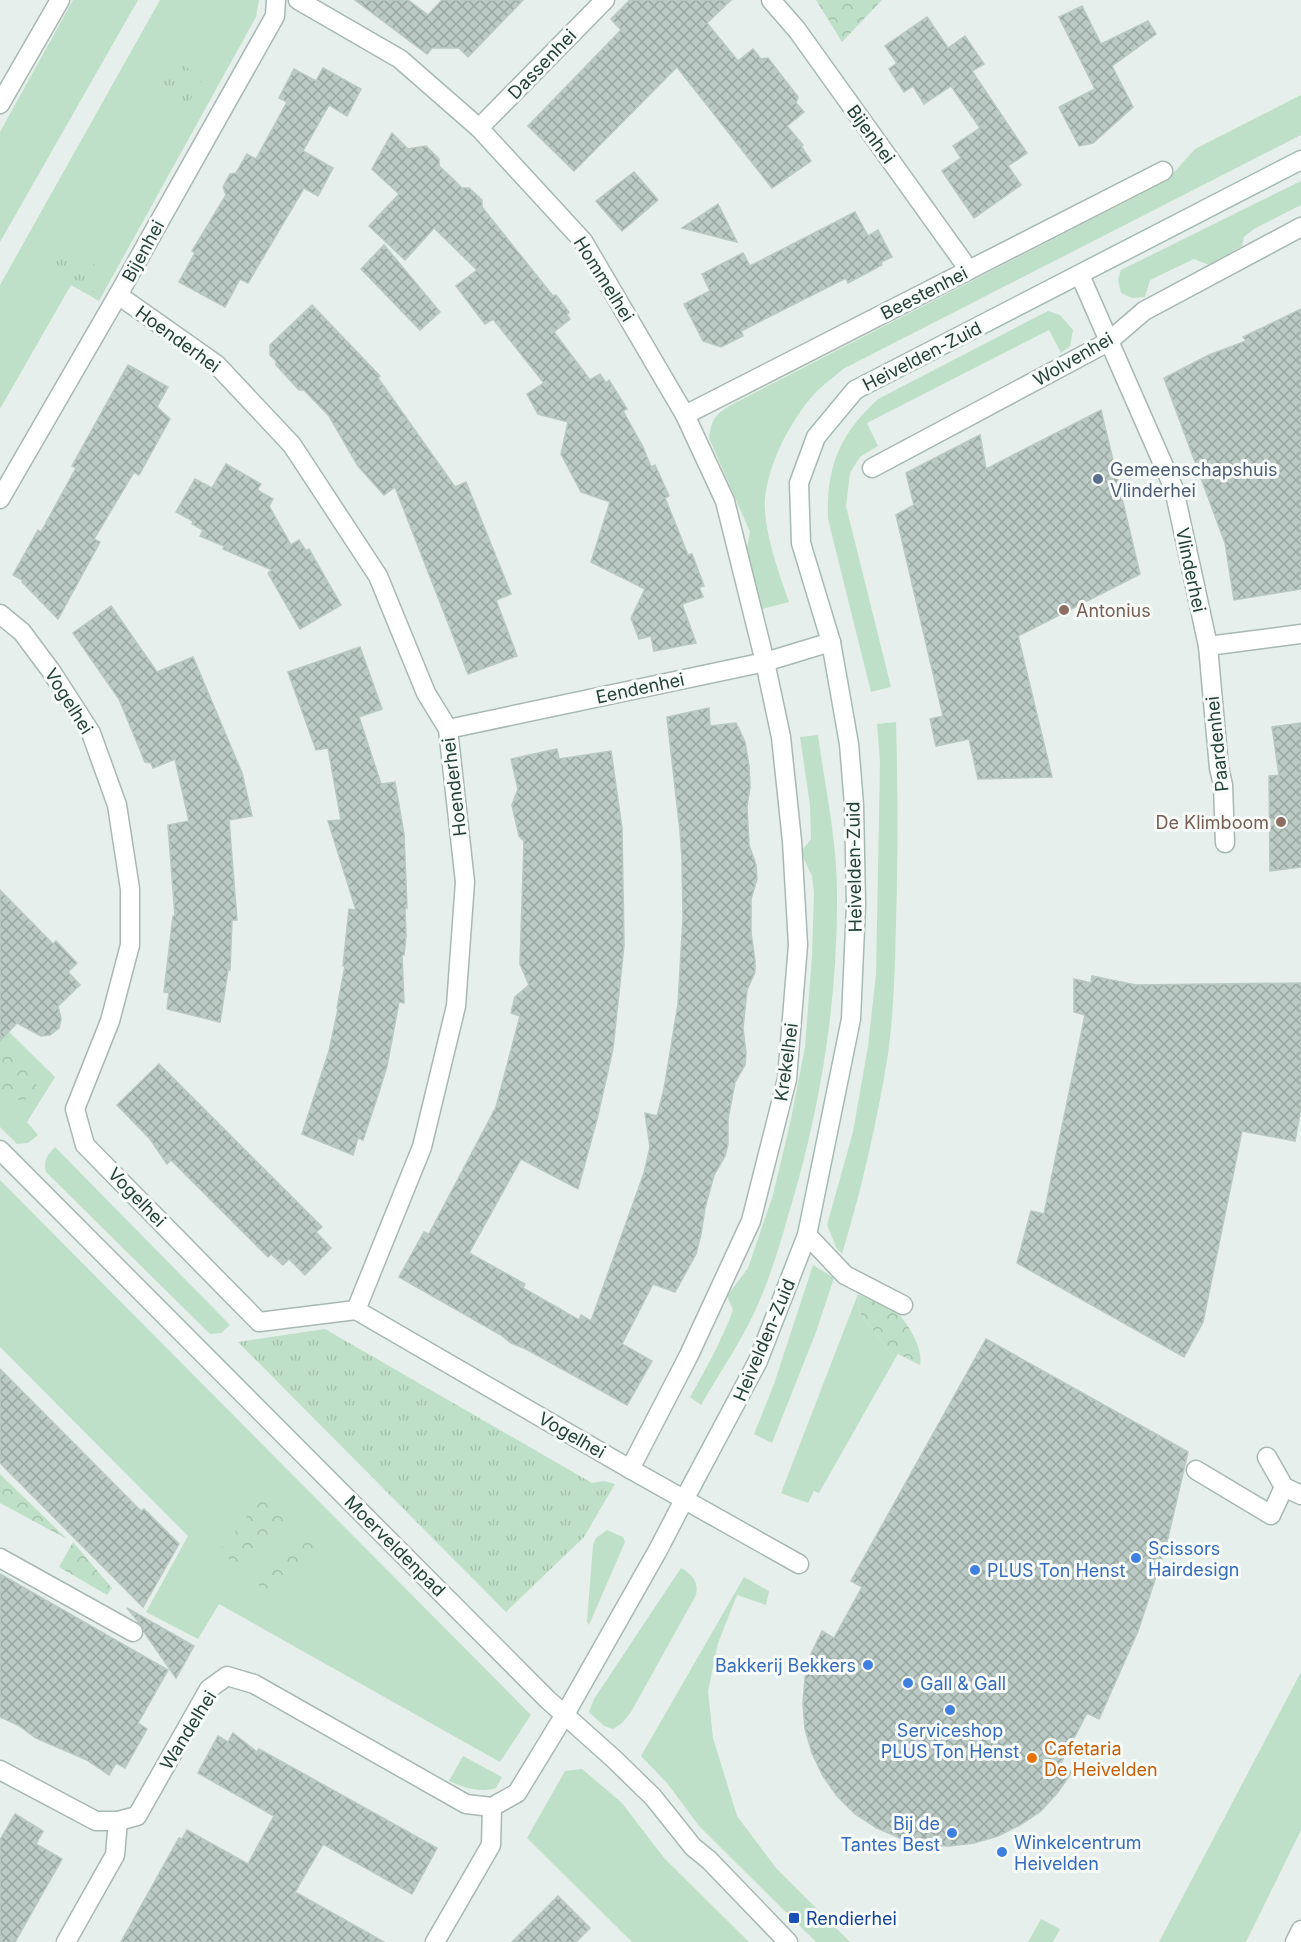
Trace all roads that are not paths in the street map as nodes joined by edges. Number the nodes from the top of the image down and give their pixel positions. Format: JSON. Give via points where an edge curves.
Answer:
{"nodes":[{"id":1,"x":60,"y":0,"type":"edge"},
{"id":2,"x":276,"y":0,"type":"edge"},
{"id":3,"x":298,"y":0,"type":"edge"},
{"id":4,"x":605,"y":0,"type":"edge"},
{"id":5,"x":771,"y":0,"type":"edge"},
{"id":6,"x":0,"y":104,"type":"edge"},
{"id":7,"x":479,"y":128,"type":"junction"},
{"id":8,"x":1301,"y":160,"type":"edge"},
{"id":9,"x":1163,"y":171,"type":"dead end"},
{"id":10,"x":1301,"y":227,"type":"edge"},
{"id":11,"x":969,"y":270,"type":"junction"},
{"id":12,"x":1080,"y":276,"type":"junction"},
{"id":13,"x":118,"y":295,"type":"junction"},
{"id":14,"x":1108,"y":342,"type":"junction"},
{"id":15,"x":685,"y":415,"type":"junction"},
{"id":16,"x":872,"y":468,"type":"dead end"},
{"id":17,"x":0,"y":499,"type":"edge"},
{"id":18,"x":0,"y":614,"type":"edge"},
{"id":19,"x":1301,"y":634,"type":"edge"},
{"id":20,"x":831,"y":642,"type":"junction"},
{"id":21,"x":1208,"y":646,"type":"junction"},
{"id":22,"x":765,"y":662,"type":"junction"},
{"id":23,"x":448,"y":729,"type":"junction"},
{"id":24,"x":1225,"y":843,"type":"dead end"},
{"id":25,"x":0,"y":1150,"type":"edge"},
{"id":26,"x":807,"y":1235,"type":"junction"},
{"id":27,"x":903,"y":1305,"type":"dead end"},
{"id":28,"x":356,"y":1310,"type":"junction"},
{"id":29,"x":1267,"y":1457,"type":"dead end"},
{"id":30,"x":630,"y":1469,"type":"junction"},
{"id":31,"x":1196,"y":1470,"type":"dead end"},
{"id":32,"x":1284,"y":1487,"type":"junction"},
{"id":33,"x":1301,"y":1495,"type":"edge"},
{"id":34,"x":684,"y":1500,"type":"junction"},
{"id":35,"x":0,"y":1558,"type":"edge"},
{"id":36,"x":799,"y":1564,"type":"dead end"},
{"id":37,"x":133,"y":1632,"type":"dead end"},
{"id":38,"x":564,"y":1716,"type":"junction"},
{"id":39,"x":0,"y":1770,"type":"edge"},
{"id":40,"x":492,"y":1807,"type":"junction"},
{"id":41,"x":118,"y":1821,"type":"junction"},
{"id":42,"x":1301,"y":1930,"type":"edge"},
{"id":43,"x":66,"y":1942,"type":"edge"},
{"id":44,"x":435,"y":1942,"type":"edge"},
{"id":45,"x":788,"y":1942,"type":"edge"},
{"id":46,"x":1295,"y":1942,"type":"edge"}],
"edges":[{"from":1,"to":6,"type":"street"},
{"from":2,"to":13,"type":"street","name":"Bijenhei","via":[[275,16]]},
{"from":3,"to":7,"type":"street","name":"Hommelhei","via":[[400,59]]},
{"from":4,"to":7,"type":"street","name":"Dassenhei"},
{"from":5,"to":11,"type":"street","name":"Bijenhei","via":[[797,30]]},
{"from":7,"to":15,"type":"street","name":"Hommelhei","via":[[583,241]]},
{"from":8,"to":12,"type":"street","name":"Heivelden-Zuid"},
{"from":9,"to":11,"type":"street","name":"Beestenhei"},
{"from":10,"to":14,"type":"street","name":"Wolvenhei","via":[[1144,311]]},
{"from":11,"to":15,"type":"street","name":"Beestenhei"},
{"from":12,"to":14,"type":"street","name":"Vlinderhei"},
{"from":12,"to":20,"type":"street","name":"Heivelden-Zuid","via":[[855,390],[816,437],[799,483],[801,543]]},
{"from":13,"to":17,"type":"street","name":"Bijenhei"},
{"from":13,"to":23,"type":"street","name":"Hoenderhei","via":[[216,364],[292,446],[378,576],[426,693]]},
{"from":14,"to":16,"type":"street","name":"Wolvenhei"},
{"from":14,"to":21,"type":"street","name":"Vlinderhei","via":[[1174,489]]},
{"from":15,"to":22,"type":"street","name":"Hommelhei","via":[[725,501]]},
{"from":18,"to":28,"type":"street","name":"Vogelhei","via":[[22,632],[91,733],[117,805],[130,890],[130,945],[110,1021],[75,1109],[85,1145],[259,1322]]},
{"from":19,"to":21,"type":"street"},
{"from":20,"to":22,"type":"street","name":"Eendenhei"},
{"from":20,"to":26,"type":"street","name":"Heivelden-Zuid","via":[[849,744],[856,905],[851,1019]]},
{"from":21,"to":24,"type":"street","name":"Paardenhei"},
{"from":22,"to":23,"type":"street","name":"Eendenhei"},
{"from":22,"to":30,"type":"street","name":"Krekelhei","via":[[781,737],[798,945],[787,1079],[751,1221],[689,1355]]},
{"from":23,"to":28,"type":"street","name":"Hoenderhei","via":[[465,882],[456,1005],[422,1147]]},
{"from":25,"to":38,"type":"street","name":"Moerveldenpad"},
{"from":26,"to":27,"type":"street","via":[[845,1275]]},
{"from":26,"to":34,"type":"street","name":"Heivelden-Zuid","via":[[759,1361]]},
{"from":28,"to":30,"type":"street","name":"Vogelhei"},
{"from":29,"to":32,"type":"street"},
{"from":30,"to":34,"type":"street","name":"Vogelhei"},
{"from":31,"to":32,"type":"street","via":[[1271,1515]]},
{"from":32,"to":33,"type":"street"},
{"from":34,"to":36,"type":"street"},
{"from":34,"to":38,"type":"street","name":"Heivelden-Zuid"},
{"from":35,"to":37,"type":"street"},
{"from":38,"to":40,"type":"street","name":"Heivelden-Zuid","via":[[517,1793]]},
{"from":38,"to":45,"type":"street","name":"Moerveldenpad","via":[[653,1797],[693,1847]]},
{"from":39,"to":41,"type":"street","via":[[96,1821]]},
{"from":40,"to":41,"type":"street","name":"Wandelhei","via":[[466,1804],[254,1683],[228,1676],[209,1689],[137,1816]]},
{"from":40,"to":44,"type":"street","via":[[491,1845]]},
{"from":41,"to":43,"type":"street","via":[[115,1855]]},
{"from":42,"to":46,"type":"street"}]}
